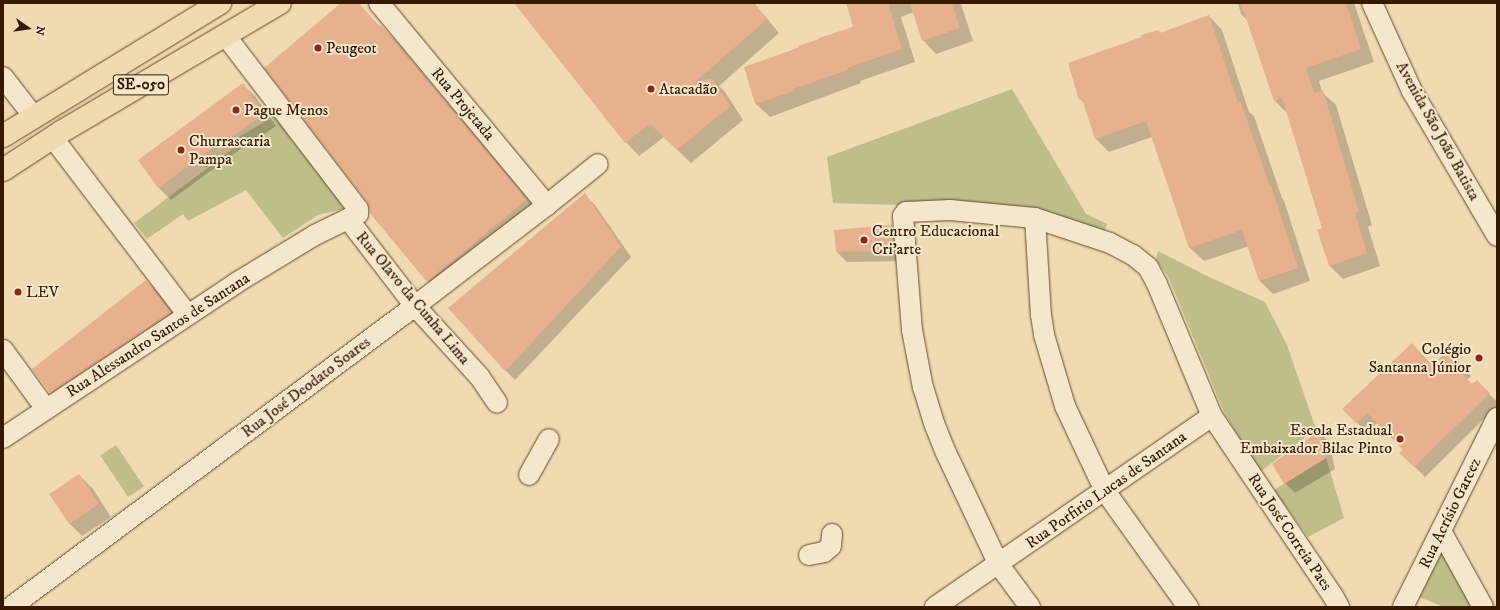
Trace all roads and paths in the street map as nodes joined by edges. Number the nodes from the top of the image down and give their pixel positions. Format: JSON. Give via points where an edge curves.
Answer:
{"nodes":[{"id":1,"x":220,"y":3,"type":"edge"},
{"id":2,"x":280,"y":3,"type":"edge"},
{"id":3,"x":379,"y":3,"type":"edge"},
{"id":4,"x":1372,"y":3,"type":"edge"},
{"id":5,"x":225,"y":35,"type":"junction"},
{"id":6,"x":3,"y":77,"type":"edge"},
{"id":7,"x":34,"y":117,"type":"junction"},
{"id":8,"x":3,"y":136,"type":"edge"},
{"id":9,"x":52,"y":138,"type":"junction"},
{"id":10,"x":598,"y":164,"type":"dead end"},
{"id":11,"x":3,"y":170,"type":"edge"},
{"id":12,"x":547,"y":205,"type":"junction"},
{"id":13,"x":1035,"y":218,"type":"junction"},
{"id":14,"x":348,"y":219,"type":"junction"},
{"id":15,"x":316,"y":235,"type":"joint"},
{"id":16,"x":1497,"y":236,"type":"edge"},
{"id":17,"x":415,"y":306,"type":"junction"},
{"id":18,"x":187,"y":314,"type":"junction"},
{"id":19,"x":3,"y":350,"type":"edge"},
{"id":20,"x":498,"y":403,"type":"dead end"},
{"id":21,"x":46,"y":409,"type":"junction"},
{"id":22,"x":1212,"y":416,"type":"junction"},
{"id":23,"x":1495,"y":435,"type":"edge"},
{"id":24,"x":3,"y":438,"type":"edge"},
{"id":25,"x":549,"y":439,"type":"dead end"},
{"id":26,"x":529,"y":475,"type":"dead end"},
{"id":27,"x":1105,"y":491,"type":"junction"},
{"id":28,"x":1441,"y":531,"type":"junction"},
{"id":29,"x":832,"y":534,"type":"dead end"},
{"id":30,"x":809,"y":555,"type":"dead end"},
{"id":31,"x":999,"y":564,"type":"junction"},
{"id":32,"x":11,"y":607,"type":"edge"},
{"id":33,"x":935,"y":607,"type":"edge"},
{"id":34,"x":1030,"y":607,"type":"edge"},
{"id":35,"x":1188,"y":607,"type":"edge"},
{"id":36,"x":1339,"y":607,"type":"edge"},
{"id":37,"x":1403,"y":607,"type":"edge"},
{"id":38,"x":1484,"y":607,"type":"edge"}],
"edges":[{"from":1,"to":7,"type":"main road","number":"SE-050"},
{"from":2,"to":5,"type":"main road","number":"SE-050"},
{"from":3,"to":12,"type":"street","name":"Rua Projetada"},
{"from":4,"to":16,"type":"street","name":"Avenida São João Batista","via":[[1412,91]]},
{"from":5,"to":9,"type":"main road","number":"SE-050"},
{"from":5,"to":14,"type":"street","name":"Rua Olavo da Cunha Lima","via":[[358,209],[358,214]]},
{"from":6,"to":7,"type":"street"},
{"from":7,"to":8,"type":"main road","number":"SE-050"},
{"from":9,"to":11,"type":"main road","number":"SE-050"},
{"from":9,"to":18,"type":"street"},
{"from":10,"to":12,"type":"street","name":"Rua José Deodato Soares"},
{"from":12,"to":17,"type":"street","name":"Rua José Deodato Soares"},
{"from":13,"to":22,"type":"street","name":"Rua José Correia Paes","via":[[1110,243],[1133,254],[1148,267]]},
{"from":13,"to":27,"type":"street","via":[[1038,295],[1044,335],[1065,406]]},
{"from":13,"to":31,"type":"street","name":"Rua José Correia Paes","via":[[950,210],[909,211],[904,214],[909,304],[923,388],[946,453]]},
{"from":14,"to":15,"type":"street","name":"Rua Olavo da Cunha Lima"},
{"from":14,"to":17,"type":"street","name":"Rua Olavo da Cunha Lima"},
{"from":15,"to":18,"type":"street","name":"Rua Alessandro Santos de Santana"},
{"from":17,"to":20,"type":"street","name":"Rua Olavo da Cunha Lima","via":[[479,376]]},
{"from":17,"to":32,"type":"street","name":"Rua José Deodato Soares"},
{"from":18,"to":21,"type":"street","name":"Rua Alessandro Santos de Santana"},
{"from":19,"to":21,"type":"street"},
{"from":21,"to":24,"type":"street","name":"Rua Alessandro Santos de Santana"},
{"from":22,"to":27,"type":"street","name":"Rua Porfirio Lucas de Santana"},
{"from":22,"to":36,"type":"street","name":"Rua José Correia Paes"},
{"from":23,"to":28,"type":"street","name":"Rua Acrísio Garcez","via":[[1474,464]]},
{"from":25,"to":26,"type":"street"},
{"from":27,"to":31,"type":"street","name":"Rua Porfirio Lucas de Santana"},
{"from":27,"to":35,"type":"street"},
{"from":28,"to":37,"type":"street","name":"Rua Acrísio Garcez"},
{"from":28,"to":38,"type":"street"},
{"from":29,"to":30,"type":"street","via":[[831,546],[824,552]]},
{"from":31,"to":33,"type":"street","name":"Rua Porfirio Lucas de Santana"},
{"from":31,"to":34,"type":"street"}]}
